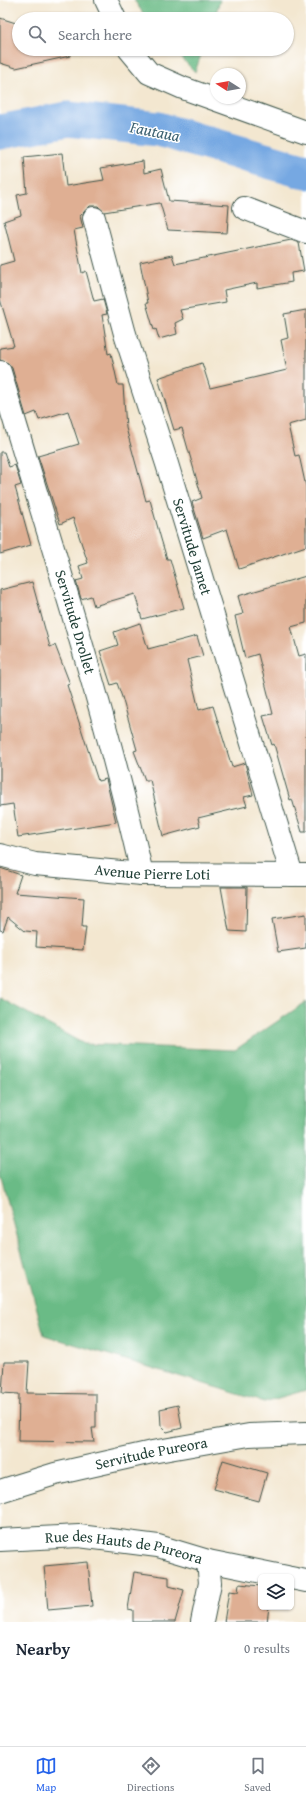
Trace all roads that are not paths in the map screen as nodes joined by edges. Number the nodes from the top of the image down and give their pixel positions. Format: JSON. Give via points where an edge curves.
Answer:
{"nodes":[{"id":1,"x":106,"y":0,"type":"edge"},
{"id":2,"x":112,"y":12,"type":"edge"},
{"id":3,"x":135,"y":56,"type":"edge"},
{"id":4,"x":306,"y":132,"type":"edge"},
{"id":5,"x":244,"y":208,"type":"dead end"},
{"id":6,"x":94,"y":218,"type":"dead end"},
{"id":7,"x":306,"y":232,"type":"edge"},
{"id":8,"x":0,"y":372,"type":"edge"},
{"id":9,"x":0,"y":855,"type":"edge"},
{"id":10,"x":142,"y":874,"type":"junction"},
{"id":11,"x":299,"y":875,"type":"edge"},
{"id":12,"x":306,"y":1433,"type":"edge"},
{"id":13,"x":0,"y":1491,"type":"edge"},
{"id":14,"x":0,"y":1540,"type":"edge"},
{"id":15,"x":208,"y":1561,"type":"junction"},
{"id":16,"x":272,"y":1574,"type":"edge"},
{"id":17,"x":294,"y":1579,"type":"edge"},
{"id":18,"x":306,"y":1581,"type":"edge"},
{"id":19,"x":202,"y":1622,"type":"edge"}],
"edges":[{"from":1,"to":2,"type":"street"},
{"from":3,"to":4,"type":"street","via":[[148,73]]},
{"from":5,"to":7,"type":"street"},
{"from":6,"to":11,"type":"street","name":"Servitude Jamet","via":[[125,334]]},
{"from":8,"to":10,"type":"street","name":"Servitude Drollet","via":[[124,793]]},
{"from":9,"to":10,"type":"street","name":"Avenue Pierre Loti","via":[[35,864]]},
{"from":10,"to":11,"type":"street","name":"Avenue Pierre Loti"},
{"from":12,"to":13,"type":"street","name":"Servitude Pureora","via":[[249,1435],[152,1452],[55,1474]]},
{"from":14,"to":15,"type":"street","name":"Rue des Hauts de Pureora","via":[[79,1536],[158,1546]]},
{"from":15,"to":16,"type":"street"},
{"from":15,"to":19,"type":"street","name":"Rue des Hauts de Pureora","via":[[210,1583]]},
{"from":17,"to":18,"type":"street"}]}
